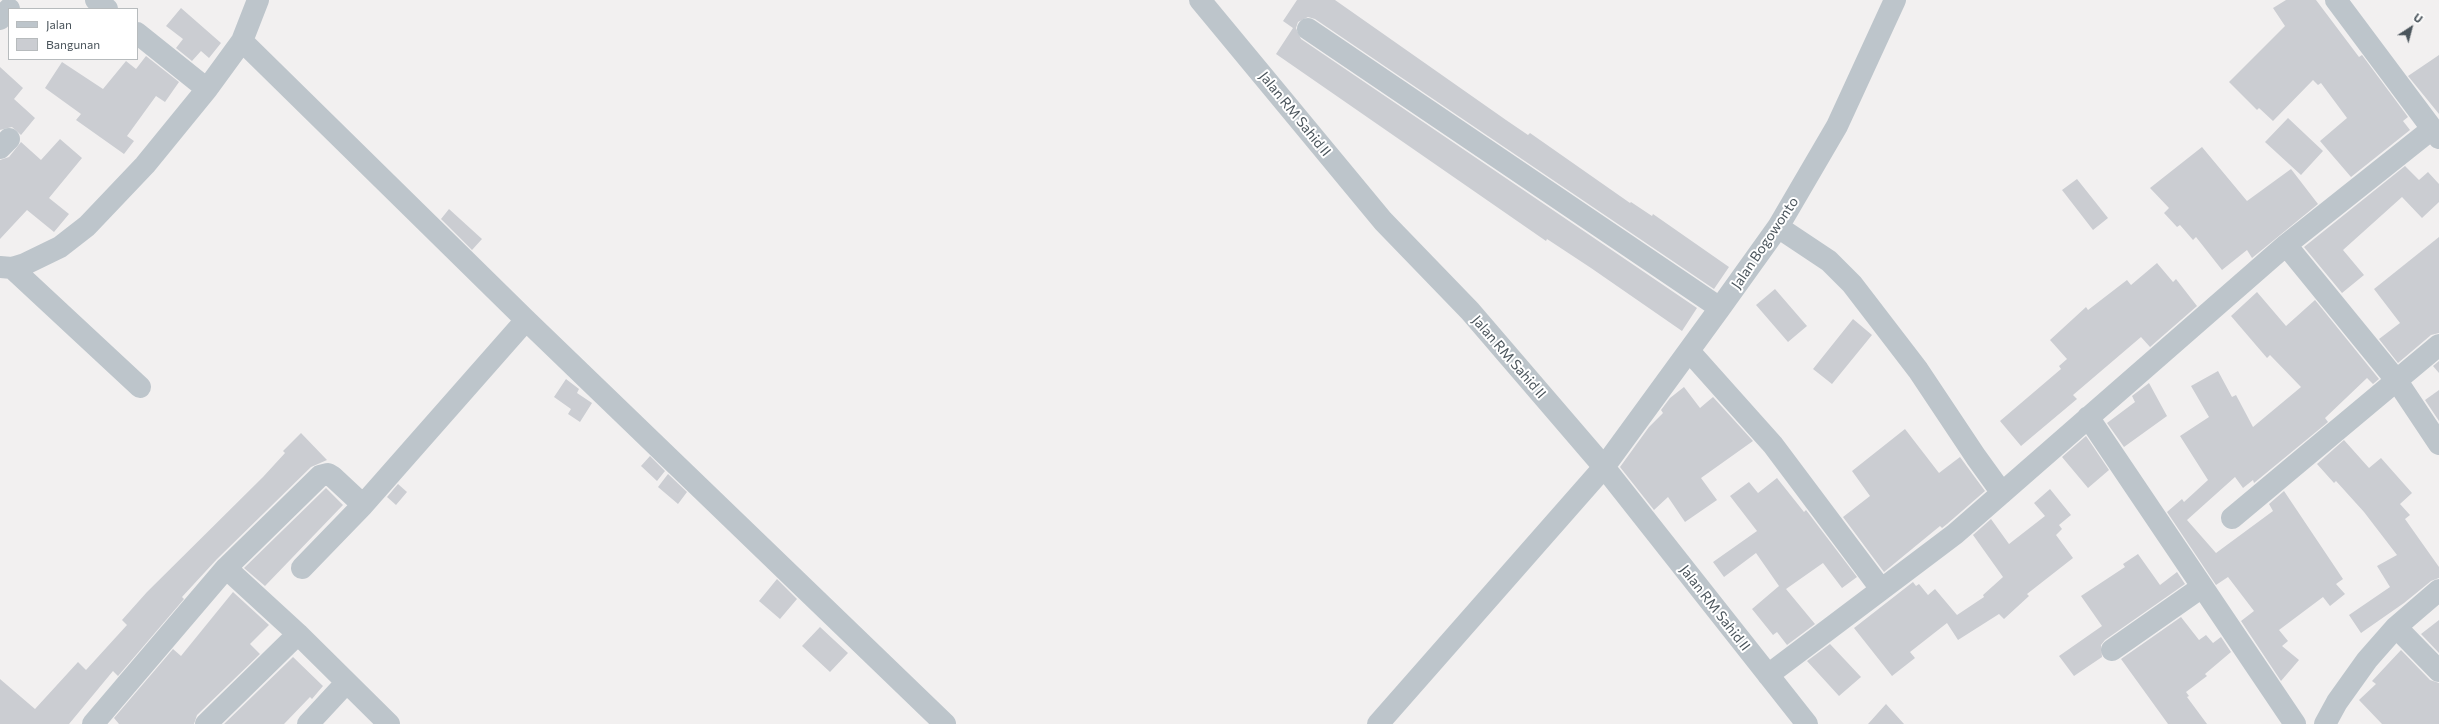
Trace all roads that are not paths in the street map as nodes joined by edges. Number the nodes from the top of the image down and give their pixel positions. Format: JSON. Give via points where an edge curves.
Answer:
{"nodes":[{"id":1,"x":17,"y":0,"type":"edge"},
{"id":2,"x":96,"y":0,"type":"edge"},
{"id":3,"x":258,"y":0,"type":"edge"},
{"id":4,"x":1895,"y":0,"type":"edge"},
{"id":5,"x":2336,"y":0,"type":"edge"},
{"id":6,"x":1205,"y":2,"type":"edge"},
{"id":7,"x":10,"y":8,"type":"edge"},
{"id":8,"x":107,"y":8,"type":"edge"},
{"id":9,"x":8,"y":10,"type":"edge"},
{"id":10,"x":0,"y":19,"type":"edge"},
{"id":11,"x":1308,"y":29,"type":"dead end"},
{"id":12,"x":138,"y":34,"type":"edge"},
{"id":13,"x":242,"y":41,"type":"junction"},
{"id":14,"x":208,"y":89,"type":"junction"},
{"id":15,"x":2435,"y":133,"type":"edge"},
{"id":16,"x":1778,"y":227,"type":"junction"},
{"id":17,"x":2286,"y":245,"type":"junction"},
{"id":18,"x":6,"y":267,"type":"edge"},
{"id":19,"x":1720,"y":308,"type":"junction"},
{"id":20,"x":526,"y":320,"type":"junction"},
{"id":21,"x":2439,"y":345,"type":"edge"},
{"id":22,"x":1689,"y":351,"type":"junction"},
{"id":23,"x":2397,"y":381,"type":"junction"},
{"id":24,"x":140,"y":387,"type":"dead end"},
{"id":25,"x":2088,"y":417,"type":"junction"},
{"id":26,"x":2439,"y":444,"type":"edge"},
{"id":27,"x":1604,"y":467,"type":"junction"},
{"id":28,"x":2002,"y":493,"type":"junction"},
{"id":29,"x":363,"y":505,"type":"junction"},
{"id":30,"x":2232,"y":518,"type":"dead end"},
{"id":31,"x":226,"y":568,"type":"junction"},
{"id":32,"x":302,"y":568,"type":"dead end"},
{"id":33,"x":2202,"y":586,"type":"junction"},
{"id":34,"x":1881,"y":589,"type":"junction"},
{"id":35,"x":2439,"y":590,"type":"edge"},
{"id":36,"x":2396,"y":627,"type":"junction"},
{"id":37,"x":298,"y":634,"type":"junction"},
{"id":38,"x":2112,"y":650,"type":"dead end"},
{"id":39,"x":2439,"y":671,"type":"edge"},
{"id":40,"x":1768,"y":675,"type":"junction"},
{"id":41,"x":346,"y":683,"type":"junction"},
{"id":42,"x":2327,"y":723,"type":"edge"},
{"id":43,"x":93,"y":724,"type":"edge"},
{"id":44,"x":206,"y":724,"type":"edge"},
{"id":45,"x":308,"y":724,"type":"edge"},
{"id":46,"x":389,"y":724,"type":"edge"},
{"id":47,"x":945,"y":724,"type":"edge"},
{"id":48,"x":1378,"y":724,"type":"edge"},
{"id":49,"x":1807,"y":724,"type":"edge"},
{"id":50,"x":2295,"y":724,"type":"edge"}],
"edges":[{"from":1,"to":7,"type":"street"},
{"from":2,"to":8,"type":"street"},
{"from":3,"to":13,"type":"street"},
{"from":4,"to":16,"type":"street","name":"Jalan Bogowonto","via":[[1837,126]]},
{"from":5,"to":15,"type":"street"},
{"from":6,"to":27,"type":"street","name":"Jalan RM Sahid II","via":[[1383,222],[1470,311]]},
{"from":9,"to":10,"type":"street"},
{"from":11,"to":19,"type":"street"},
{"from":12,"to":14,"type":"street"},
{"from":13,"to":14,"type":"street"},
{"from":13,"to":20,"type":"street"},
{"from":14,"to":18,"type":"street","via":[[146,165],[86,226],[60,247],[25,264]]},
{"from":15,"to":17,"type":"street"},
{"from":16,"to":19,"type":"street","name":"Jalan Bogowonto"},
{"from":16,"to":28,"type":"street","via":[[1829,261],[1852,284],[1918,370]]},
{"from":17,"to":23,"type":"street"},
{"from":17,"to":25,"type":"street"},
{"from":18,"to":24,"type":"street"},
{"from":19,"to":22,"type":"street","name":"Jalan Bogowonto"},
{"from":20,"to":29,"type":"street"},
{"from":20,"to":47,"type":"street"},
{"from":21,"to":23,"type":"street"},
{"from":22,"to":27,"type":"street","name":"Jalan Bogowonto"},
{"from":22,"to":34,"type":"street","via":[[1773,445]]},
{"from":23,"to":26,"type":"street"},
{"from":23,"to":30,"type":"street"},
{"from":25,"to":28,"type":"street"},
{"from":25,"to":33,"type":"street"},
{"from":27,"to":40,"type":"street","name":"Jalan RM Sahid II"},
{"from":27,"to":48,"type":"street","name":"Jalan Bogowonto"},
{"from":28,"to":34,"type":"street","via":[[1955,534]]},
{"from":29,"to":31,"type":"street","via":[[333,477],[328,474],[320,476]]},
{"from":29,"to":32,"type":"street"},
{"from":31,"to":37,"type":"street"},
{"from":31,"to":43,"type":"street"},
{"from":33,"to":38,"type":"street"},
{"from":33,"to":50,"type":"street"},
{"from":34,"to":40,"type":"street"},
{"from":35,"to":36,"type":"street"},
{"from":36,"to":39,"type":"street"},
{"from":36,"to":42,"type":"street","via":[[2355,676]]},
{"from":37,"to":41,"type":"street"},
{"from":37,"to":44,"type":"street"},
{"from":40,"to":49,"type":"street","name":"Jalan RM Sahid II"},
{"from":41,"to":45,"type":"street"},
{"from":41,"to":46,"type":"street"}]}
